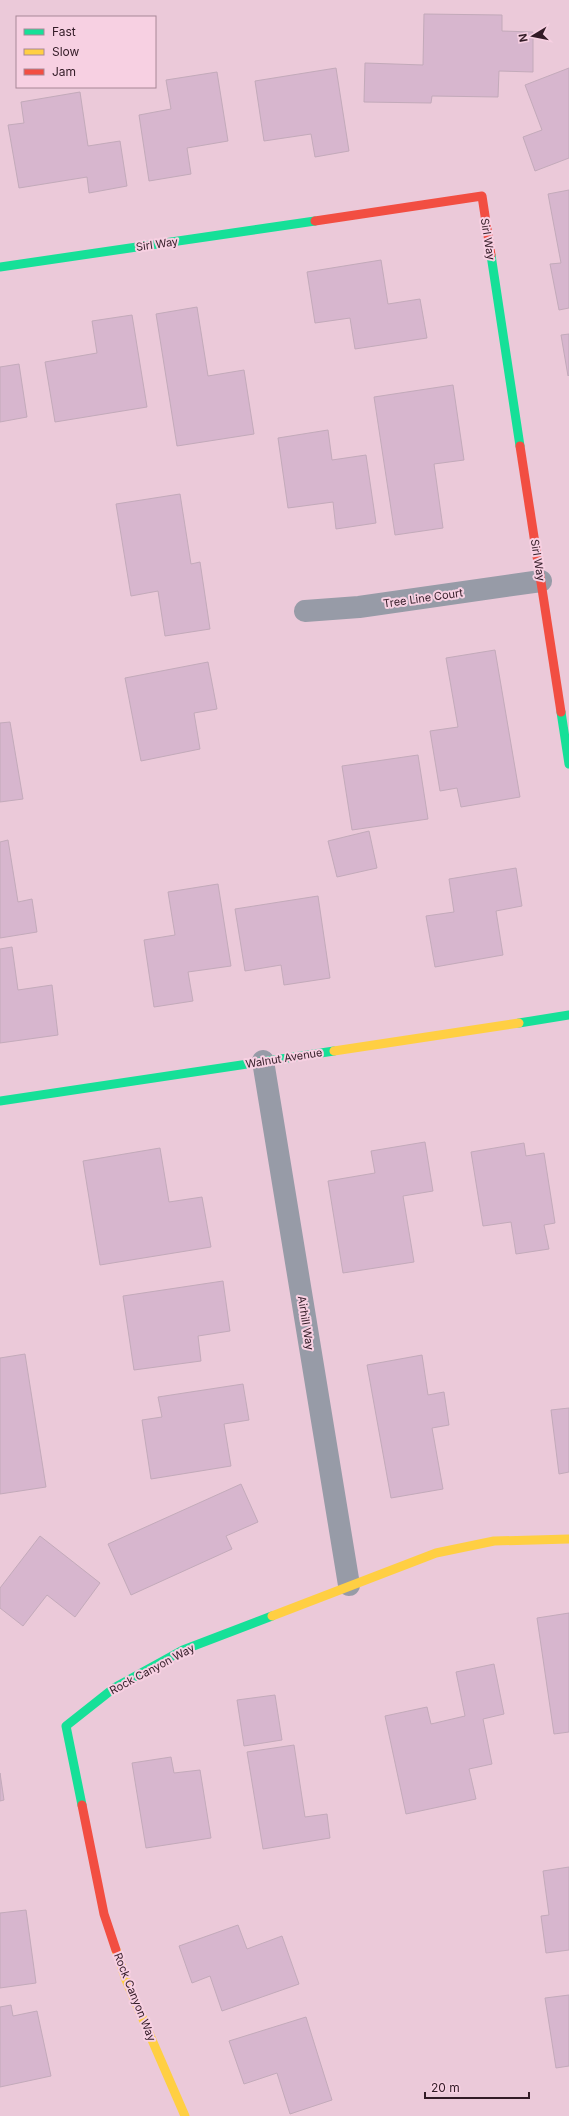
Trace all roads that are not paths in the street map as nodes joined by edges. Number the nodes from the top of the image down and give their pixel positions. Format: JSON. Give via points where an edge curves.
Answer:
{"nodes":[{"id":1,"x":0,"y":267,"type":"edge"},
{"id":2,"x":541,"y":581,"type":"junction"},
{"id":3,"x":305,"y":611,"type":"dead end"},
{"id":4,"x":569,"y":764,"type":"edge"},
{"id":5,"x":569,"y":1015,"type":"edge"},
{"id":6,"x":263,"y":1061,"type":"junction"},
{"id":7,"x":0,"y":1101,"type":"edge"},
{"id":8,"x":569,"y":1539,"type":"edge"},
{"id":9,"x":349,"y":1585,"type":"junction"},
{"id":10,"x":185,"y":2116,"type":"edge"}],
"edges":[{"from":1,"to":2,"type":"street","name":"Sirl Way","via":[[482,196]]},
{"from":2,"to":3,"type":"street","name":"Tree Line Court","via":[[359,607]]},
{"from":2,"to":4,"type":"street","name":"Sirl Way"},
{"from":5,"to":6,"type":"street","name":"Walnut Avenue"},
{"from":6,"to":7,"type":"street","name":"Walnut Avenue"},
{"from":6,"to":9,"type":"street","name":"Airhill Way"},
{"from":8,"to":9,"type":"street","name":"Rock Canyon Way","via":[[494,1541],[465,1545]]},
{"from":9,"to":10,"type":"street","name":"Rock Canyon Way","via":[[183,1650],[114,1688],[66,1726],[104,1914],[126,1980]]}]}
